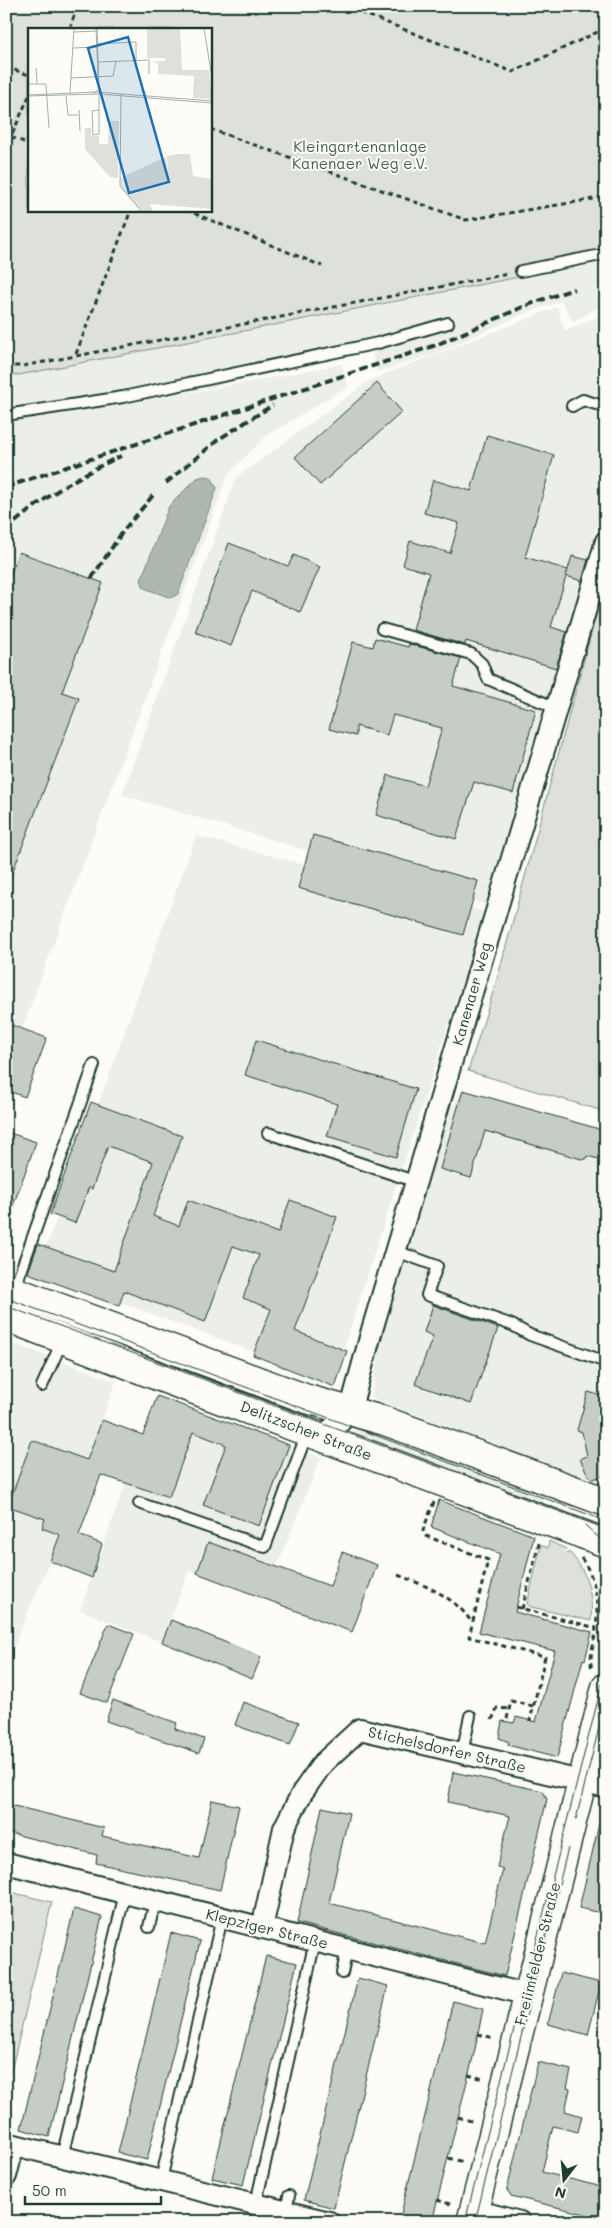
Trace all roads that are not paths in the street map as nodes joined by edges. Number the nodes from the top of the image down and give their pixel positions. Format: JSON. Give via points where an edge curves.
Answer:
{"nodes":[{"id":1,"x":606,"y":254,"type":"edge"},
{"id":2,"x":521,"y":271,"type":"road end"},
{"id":3,"x":448,"y":323,"type":"dead end"},
{"id":4,"x":572,"y":406,"type":"dead end"},
{"id":5,"x":606,"y":407,"type":"edge"},
{"id":6,"x":6,"y":415,"type":"edge"},
{"id":7,"x":606,"y":541,"type":"edge"},
{"id":8,"x":382,"y":629,"type":"dead end"},
{"id":9,"x":556,"y":708,"type":"junction"},
{"id":10,"x":94,"y":1065,"type":"dead end"},
{"id":11,"x":268,"y":1133,"type":"dead end"},
{"id":12,"x":417,"y":1182,"type":"junction"},
{"id":13,"x":396,"y":1251,"type":"junction"},
{"id":14,"x":9,"y":1299,"type":"edge"},
{"id":15,"x":64,"y":1338,"type":"junction"},
{"id":16,"x":605,"y":1360,"type":"edge"},
{"id":17,"x":42,"y":1386,"type":"dead end"},
{"id":18,"x":348,"y":1410,"type":"junction"},
{"id":19,"x":314,"y":1435,"type":"junction"},
{"id":20,"x":606,"y":1502,"type":"edge"},
{"id":21,"x":139,"y":1503,"type":"dead end"},
{"id":22,"x":606,"y":1543,"type":"edge"},
{"id":23,"x":606,"y":1687,"type":"edge"},
{"id":24,"x":470,"y":1716,"type":"dead end"},
{"id":25,"x":462,"y":1753,"type":"junction"},
{"id":26,"x":594,"y":1784,"type":"edge"},
{"id":27,"x":6,"y":1863,"type":"edge"},
{"id":28,"x":125,"y":1893,"type":"junction"},
{"id":29,"x":156,"y":1901,"type":"junction"},
{"id":30,"x":222,"y":1918,"type":"junction"},
{"id":31,"x":150,"y":1927,"type":"dead end"},
{"id":32,"x":262,"y":1928,"type":"junction"},
{"id":33,"x":315,"y":1941,"type":"junction"},
{"id":34,"x":347,"y":1950,"type":"junction"},
{"id":35,"x":342,"y":1973,"type":"dead end"},
{"id":36,"x":528,"y":1996,"type":"junction"},
{"id":37,"x":10,"y":2144,"type":"edge"},
{"id":38,"x":62,"y":2156,"type":"junction"},
{"id":39,"x":6,"y":2176,"type":"edge"},
{"id":40,"x":161,"y":2180,"type":"junction"},
{"id":41,"x":256,"y":2204,"type":"junction"},
{"id":42,"x":466,"y":2212,"type":"edge"},
{"id":43,"x":329,"y":2222,"type":"edge"},
{"id":44,"x":520,"y":2222,"type":"edge"}],
"edges":[{"from":1,"to":2,"type":"lane"},
{"from":3,"to":6,"type":"lane","via":[[378,343],[124,397]]},
{"from":4,"to":5,"type":"lane","via":[[583,400]]},
{"from":7,"to":9,"type":"street","name":"Kanenaer Weg"},
{"from":8,"to":9,"type":"lane","via":[[471,654],[482,664],[488,679]]},
{"from":9,"to":12,"type":"street","name":"Kanenaer Weg"},
{"from":10,"to":14,"type":"lane"},
{"from":11,"to":12,"type":"lane"},
{"from":12,"to":13,"type":"street","name":"Kanenaer Weg"},
{"from":13,"to":16,"type":"lane","via":[[437,1266],[428,1295]]},
{"from":13,"to":18,"type":"street","name":"Kanenaer Weg"},
{"from":14,"to":15,"type":"main road","name":"Delitzscher Straße"},
{"from":14,"to":18,"type":"main road","name":"Delitzscher Straße","via":[[307,1400]]},
{"from":15,"to":17,"type":"lane"},
{"from":15,"to":19,"type":"main road","name":"Delitzscher Straße"},
{"from":18,"to":19,"type":"street","name":"Kanenaer Weg","via":[[340,1422]]},
{"from":18,"to":20,"type":"main road","name":"Delitzscher Straße"},
{"from":19,"to":21,"type":"lane","via":[[265,1547]]},
{"from":19,"to":22,"type":"main road","name":"Delitzscher Straße"},
{"from":23,"to":26,"type":"main road","name":"Freiimfelder Straße"},
{"from":24,"to":25,"type":"lane"},
{"from":25,"to":26,"type":"street","name":"Stichelsdorfer Straße"},
{"from":25,"to":32,"type":"street","name":"Stichelsdorfer Straße","via":[[360,1729],[323,1763],[302,1793],[284,1828]]},
{"from":26,"to":36,"type":"main road","name":"Freiimfelder Straße"},
{"from":27,"to":28,"type":"street","name":"Klepziger Straße"},
{"from":28,"to":29,"type":"street","name":"Klepziger Straße"},
{"from":28,"to":38,"type":"lane"},
{"from":29,"to":30,"type":"street","name":"Klepziger Straße"},
{"from":29,"to":31,"type":"lane"},
{"from":30,"to":32,"type":"street","name":"Klepziger Straße"},
{"from":30,"to":40,"type":"lane"},
{"from":32,"to":33,"type":"street","name":"Klepziger Straße"},
{"from":33,"to":34,"type":"street","name":"Klepziger Straße"},
{"from":33,"to":41,"type":"lane"},
{"from":34,"to":35,"type":"lane"},
{"from":34,"to":36,"type":"street","name":"Klepziger Straße"},
{"from":36,"to":42,"type":"main road","name":"Freiimfelder Straße"},
{"from":37,"to":38,"type":"street"},
{"from":37,"to":39,"type":"street"},
{"from":38,"to":40,"type":"street","via":[[90,2160]]},
{"from":40,"to":41,"type":"street"},
{"from":41,"to":43,"type":"street","via":[[287,2203]]},
{"from":42,"to":44,"type":"street"}]}
